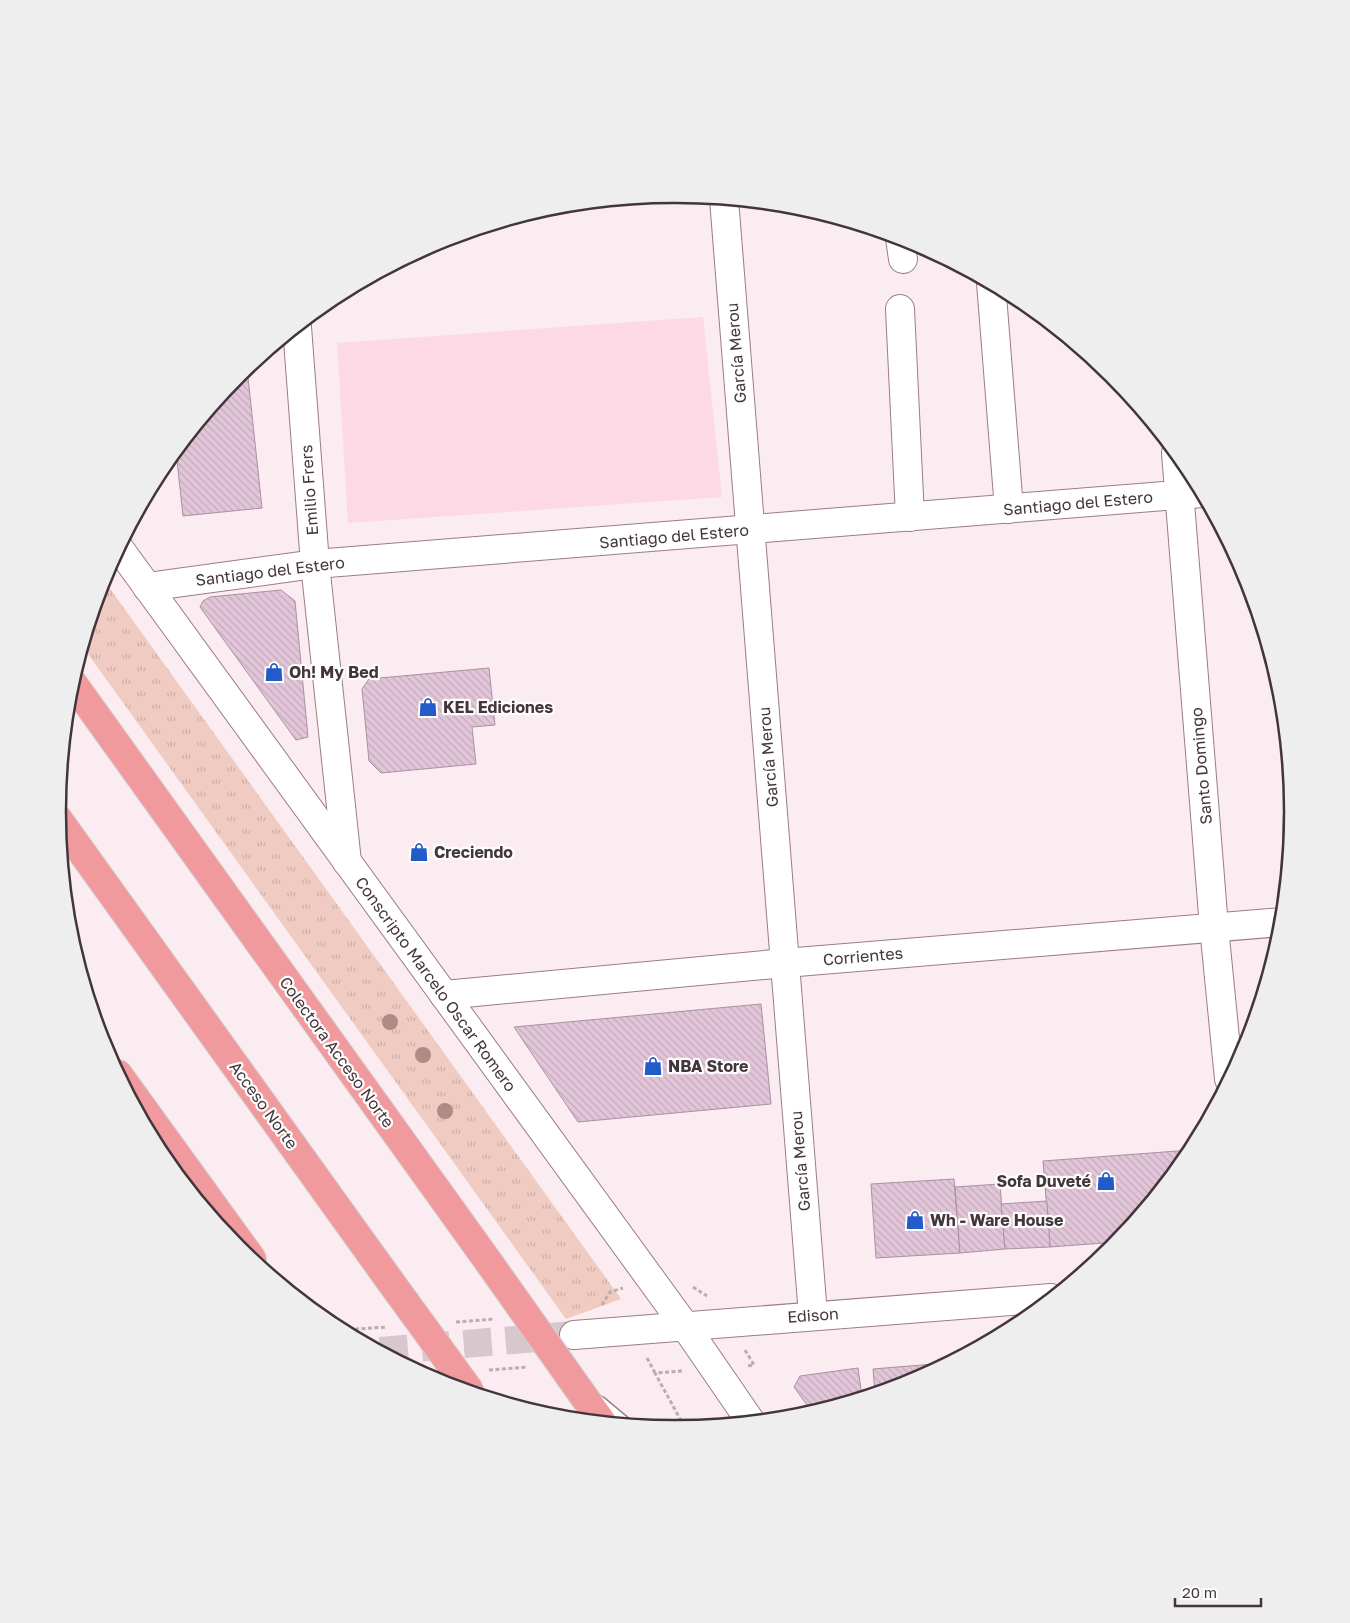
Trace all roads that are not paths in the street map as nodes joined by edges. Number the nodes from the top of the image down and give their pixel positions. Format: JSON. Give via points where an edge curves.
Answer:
{"nodes":[{"id":1,"x":724,"y":205,"type":"edge"},
{"id":2,"x":992,"y":292,"type":"edge"},
{"id":3,"x":900,"y":309,"type":"dead end"},
{"id":4,"x":298,"y":334,"type":"edge"},
{"id":5,"x":1185,"y":480,"type":"edge"},
{"id":6,"x":1190,"y":494,"type":"edge"},
{"id":7,"x":1008,"y":508,"type":"junction"},
{"id":8,"x":910,"y":516,"type":"junction"},
{"id":9,"x":750,"y":530,"type":"junction"},
{"id":10,"x":124,"y":554,"type":"edge"},
{"id":11,"x":315,"y":564,"type":"junction"},
{"id":12,"x":147,"y":587,"type":"junction"},
{"id":13,"x":78,"y":691,"type":"edge"},
{"id":14,"x":67,"y":832,"type":"edge"},
{"id":15,"x":347,"y":862,"type":"junction"},
{"id":16,"x":1273,"y":923,"type":"edge"},
{"id":17,"x":1214,"y":928,"type":"junction"},
{"id":18,"x":785,"y":963,"type":"junction"},
{"id":19,"x":444,"y":995,"type":"junction"},
{"id":20,"x":1228,"y":1066,"type":"edge"},
{"id":21,"x":147,"y":1114,"type":"edge"},
{"id":22,"x":224,"y":1220,"type":"edge"},
{"id":23,"x":1039,"y":1299,"type":"edge"},
{"id":24,"x":813,"y":1315,"type":"junction"},
{"id":25,"x":685,"y":1326,"type":"junction"},
{"id":26,"x":574,"y":1335,"type":"tunnel mouth"},
{"id":27,"x":571,"y":1379,"type":"junction"},
{"id":28,"x":464,"y":1382,"type":"edge"},
{"id":29,"x":597,"y":1415,"type":"edge"},
{"id":30,"x":747,"y":1416,"type":"edge"},
{"id":31,"x":615,"y":1417,"type":"edge"}],
"edges":[{"from":1,"to":9,"type":"street","name":"García Merou"},
{"from":2,"to":7,"type":"street"},
{"from":3,"to":8,"type":"street"},
{"from":4,"to":11,"type":"street","name":"Emilio Frers"},
{"from":5,"to":6,"type":"street","name":"Santo Domingo"},
{"from":6,"to":7,"type":"street","name":"Santiago del Estero"},
{"from":6,"to":17,"type":"street","name":"Santo Domingo"},
{"from":7,"to":8,"type":"street","name":"Santiago del Estero"},
{"from":8,"to":9,"type":"street","name":"Santiago del Estero"},
{"from":9,"to":11,"type":"street","name":"Santiago del Estero"},
{"from":9,"to":18,"type":"street","name":"García Merou"},
{"from":10,"to":12,"type":"street","name":"Conscripto Marcelo Oscar Romero"},
{"from":11,"to":12,"type":"street","name":"Santiago del Estero"},
{"from":11,"to":15,"type":"street","name":"Emilio Frers"},
{"from":12,"to":15,"type":"street","name":"Conscripto Marcelo Oscar Romero"},
{"from":13,"to":27,"type":"highway","name":"Colectora Acceso Norte","bridge":true},
{"from":14,"to":28,"type":"highway","name":"Acceso Norte","bridge":true},
{"from":15,"to":19,"type":"street","name":"Conscripto Marcelo Oscar Romero"},
{"from":16,"to":17,"type":"street","name":"Corrientes"},
{"from":17,"to":18,"type":"street","name":"Corrientes"},
{"from":17,"to":20,"type":"street","name":"Santo Domingo"},
{"from":18,"to":19,"type":"street","name":"Corrientes"},
{"from":18,"to":24,"type":"street","name":"García Merou"},
{"from":19,"to":25,"type":"street","name":"Conscripto Marcelo Oscar Romero"},
{"from":21,"to":22,"type":"highway"},
{"from":23,"to":24,"type":"street","name":"Edison"},
{"from":24,"to":25,"type":"street","name":"Edison"},
{"from":25,"to":26,"type":"street","name":"Edison"},
{"from":25,"to":30,"type":"street","name":"Conscripto Marcelo Oscar Romero"},
{"from":27,"to":29,"type":"highway","name":"Colectora Acceso Norte"},
{"from":27,"to":31,"type":"lane"}]}
